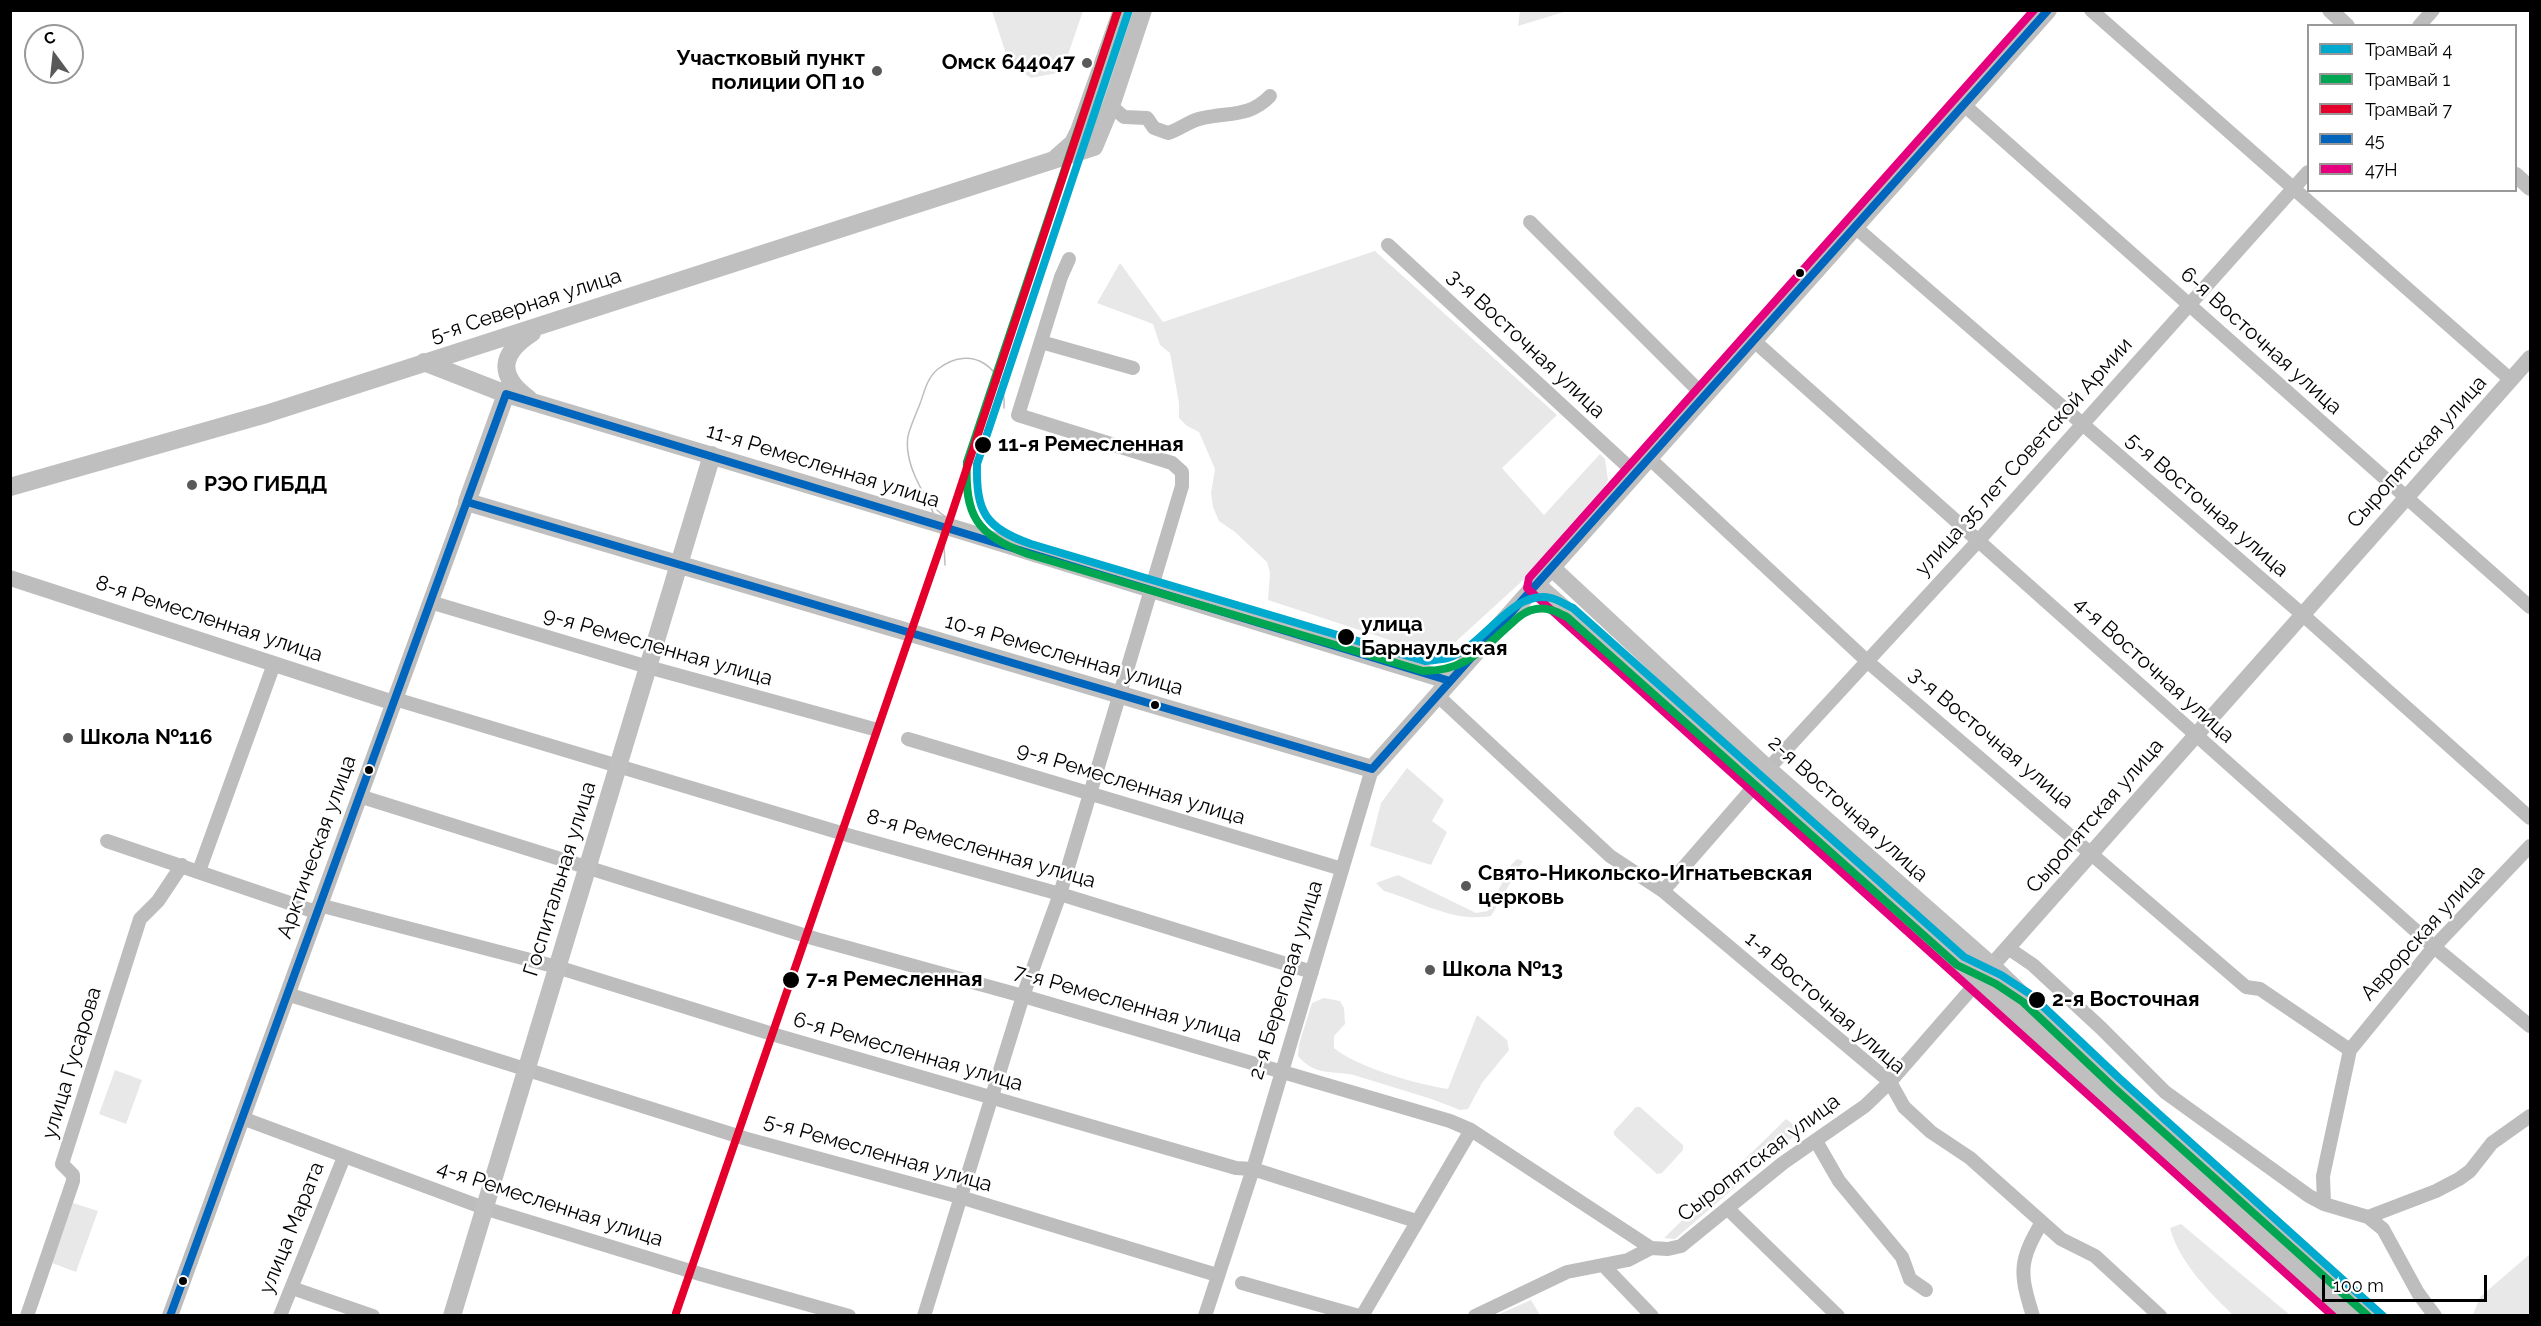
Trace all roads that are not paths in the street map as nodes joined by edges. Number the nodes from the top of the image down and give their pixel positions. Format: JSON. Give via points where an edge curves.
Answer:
{"nodes":[{"id":1,"x":1122,"y":10,"type":"edge"},
{"id":2,"x":1143,"y":10,"type":"edge"},
{"id":3,"x":2048,"y":10,"type":"edge"},
{"id":4,"x":2091,"y":10,"type":"edge"},
{"id":5,"x":2330,"y":10,"type":"edge"},
{"id":6,"x":2433,"y":10,"type":"edge"},
{"id":7,"x":2345,"y":24,"type":"edge"},
{"id":8,"x":2421,"y":24,"type":"edge"},
{"id":9,"x":1270,"y":96,"type":"dead end"},
{"id":10,"x":1965,"y":105,"type":"junction"},
{"id":11,"x":1111,"y":106,"type":"junction"},
{"id":12,"x":1052,"y":161,"type":"junction"},
{"id":13,"x":2307,"y":173,"type":"edge"},
{"id":14,"x":2517,"y":176,"type":"edge"},
{"id":15,"x":2530,"y":188,"type":"edge"},
{"id":16,"x":2294,"y":189,"type":"junction"},
{"id":17,"x":1530,"y":222,"type":"dead end"},
{"id":18,"x":1855,"y":227,"type":"junction"},
{"id":19,"x":1388,"y":245,"type":"dead end"},
{"id":20,"x":1069,"y":259,"type":"dead end"},
{"id":21,"x":2188,"y":305,"type":"junction"},
{"id":22,"x":548,"y":323,"type":"junction"},
{"id":23,"x":1753,"y":340,"type":"junction"},
{"id":24,"x":1041,"y":342,"type":"junction"},
{"id":25,"x":2530,"y":358,"type":"edge"},
{"id":26,"x":424,"y":362,"type":"junction"},
{"id":27,"x":1133,"y":368,"type":"dead end"},
{"id":28,"x":2511,"y":380,"type":"junction"},
{"id":29,"x":506,"y":394,"type":"junction"},
{"id":30,"x":1704,"y":396,"type":"junction"},
{"id":31,"x":535,"y":403,"type":"junction"},
{"id":32,"x":2082,"y":425,"type":"junction"},
{"id":33,"x":712,"y":456,"type":"junction"},
{"id":34,"x":1649,"y":458,"type":"junction"},
{"id":35,"x":1635,"y":473,"type":"junction"},
{"id":36,"x":10,"y":487,"type":"edge"},
{"id":37,"x":2406,"y":498,"type":"junction"},
{"id":38,"x":467,"y":502,"type":"junction"},
{"id":39,"x":1979,"y":540,"type":"junction"},
{"id":40,"x":677,"y":564,"type":"junction"},
{"id":41,"x":1552,"y":568,"type":"junction"},
{"id":42,"x":10,"y":578,"type":"edge"},
{"id":43,"x":1537,"y":585,"type":"junction"},
{"id":44,"x":1151,"y":589,"type":"junction"},
{"id":45,"x":430,"y":602,"type":"junction"},
{"id":46,"x":2530,"y":607,"type":"edge"},
{"id":47,"x":2302,"y":615,"type":"junction"},
{"id":48,"x":1868,"y":662,"type":"junction"},
{"id":49,"x":274,"y":664,"type":"junction"},
{"id":50,"x":648,"y":667,"type":"junction"},
{"id":51,"x":1450,"y":681,"type":"junction"},
{"id":52,"x":1437,"y":694,"type":"junction"},
{"id":53,"x":1120,"y":695,"type":"junction"},
{"id":54,"x":395,"y":701,"type":"junction"},
{"id":55,"x":874,"y":729,"type":"dead end"},
{"id":56,"x":2195,"y":736,"type":"junction"},
{"id":57,"x":908,"y":739,"type":"dead end"},
{"id":58,"x":617,"y":766,"type":"junction"},
{"id":59,"x":1372,"y":769,"type":"junction"},
{"id":60,"x":1763,"y":775,"type":"junction"},
{"id":61,"x":1090,"y":794,"type":"junction"},
{"id":62,"x":360,"y":796,"type":"junction"},
{"id":63,"x":2530,"y":818,"type":"edge"},
{"id":64,"x":107,"y":841,"type":"dead end"},
{"id":65,"x":2530,"y":846,"type":"edge"},
{"id":66,"x":2092,"y":852,"type":"junction"},
{"id":67,"x":182,"y":865,"type":"junction"},
{"id":68,"x":586,"y":867,"type":"junction"},
{"id":69,"x":1342,"y":869,"type":"junction"},
{"id":70,"x":199,"y":871,"type":"junction"},
{"id":71,"x":1663,"y":891,"type":"junction"},
{"id":72,"x":1060,"y":894,"type":"junction"},
{"id":73,"x":318,"y":908,"type":"junction"},
{"id":74,"x":2434,"y":947,"type":"junction"},
{"id":75,"x":2008,"y":948,"type":"junction"},
{"id":76,"x":557,"y":967,"type":"junction"},
{"id":77,"x":1312,"y":972,"type":"junction"},
{"id":78,"x":1986,"y":973,"type":"junction"},
{"id":79,"x":286,"y":994,"type":"junction"},
{"id":80,"x":1023,"y":996,"type":"junction"},
{"id":81,"x":2530,"y":1026,"type":"edge"},
{"id":82,"x":2350,"y":1050,"type":"junction"},
{"id":83,"x":526,"y":1069,"type":"junction"},
{"id":84,"x":1283,"y":1070,"type":"junction"},
{"id":85,"x":1890,"y":1082,"type":"junction"},
{"id":86,"x":2109,"y":1090,"type":"junction"},
{"id":87,"x":993,"y":1099,"type":"junction"},
{"id":88,"x":2530,"y":1116,"type":"edge"},
{"id":89,"x":242,"y":1118,"type":"junction"},
{"id":90,"x":1471,"y":1130,"type":"junction"},
{"id":91,"x":1816,"y":1141,"type":"junction"},
{"id":92,"x":344,"y":1157,"type":"junction"},
{"id":93,"x":1253,"y":1169,"type":"junction"},
{"id":94,"x":960,"y":1197,"type":"junction"},
{"id":95,"x":2324,"y":1204,"type":"junction"},
{"id":96,"x":484,"y":1208,"type":"junction"},
{"id":97,"x":1728,"y":1209,"type":"junction"},
{"id":98,"x":2368,"y":1217,"type":"junction"},
{"id":99,"x":1416,"y":1221,"type":"junction"},
{"id":100,"x":2043,"y":1222,"type":"junction"},
{"id":101,"x":1652,"y":1248,"type":"junction"},
{"id":102,"x":1603,"y":1265,"type":"junction"},
{"id":103,"x":1218,"y":1275,"type":"junction"},
{"id":104,"x":1242,"y":1283,"type":"dead end"},
{"id":105,"x":292,"y":1288,"type":"junction"},
{"id":106,"x":1926,"y":1290,"type":"dead end"},
{"id":107,"x":27,"y":1316,"type":"edge"},
{"id":108,"x":170,"y":1316,"type":"edge"},
{"id":109,"x":279,"y":1316,"type":"edge"},
{"id":110,"x":373,"y":1316,"type":"edge"},
{"id":111,"x":452,"y":1316,"type":"edge"},
{"id":112,"x":849,"y":1316,"type":"edge"},
{"id":113,"x":924,"y":1316,"type":"edge"},
{"id":114,"x":1205,"y":1316,"type":"edge"},
{"id":115,"x":1360,"y":1316,"type":"edge"},
{"id":116,"x":1475,"y":1316,"type":"edge"},
{"id":117,"x":1652,"y":1316,"type":"edge"},
{"id":118,"x":1838,"y":1316,"type":"edge"},
{"id":119,"x":2032,"y":1316,"type":"edge"},
{"id":120,"x":2160,"y":1316,"type":"edge"},
{"id":121,"x":2349,"y":1316,"type":"edge"},
{"id":122,"x":2370,"y":1316,"type":"edge"},
{"id":123,"x":2435,"y":1316,"type":"edge"}],
"edges":[{"from":1,"to":12,"type":"main road","via":[[1079,131],[1073,143]]},
{"from":2,"to":11,"type":"main road","name":"5-я Северная улица"},
{"from":3,"to":10,"type":"main road","name":"2-я Береговая улица"},
{"from":4,"to":16,"type":"street"},
{"from":5,"to":7,"type":"street"},
{"from":6,"to":8,"type":"street"},
{"from":9,"to":11,"type":"street","via":[[1251,111],[1204,117],[1168,133],[1154,128],[1147,118],[1124,117]]},
{"from":10,"to":18,"type":"main road","name":"2-я Береговая улица"},
{"from":10,"to":21,"type":"street","name":"6-я Восточная улица"},
{"from":11,"to":12,"type":"main road","name":"5-я Северная улица","via":[[1094,147]]},
{"from":12,"to":22,"type":"main road","name":"5-я Северная улица"},
{"from":13,"to":16,"type":"street","name":"улица 35 лет Советской Армии"},
{"from":14,"to":15,"type":"street"},
{"from":16,"to":21,"type":"street","name":"улица 35 лет Советской Армии"},
{"from":16,"to":28,"type":"street"},
{"from":17,"to":30,"type":"street"},
{"from":18,"to":23,"type":"main road","name":"2-я Береговая улица"},
{"from":18,"to":32,"type":"street","name":"5-я Восточная улица"},
{"from":19,"to":35,"type":"street","name":"3-я Восточная улица"},
{"from":20,"to":24,"type":"street"},
{"from":21,"to":32,"type":"street","name":"улица 35 лет Советской Армии"},
{"from":21,"to":37,"type":"street","name":"6-я Восточная улица"},
{"from":22,"to":26,"type":"main road","name":"5-я Северная улица"},
{"from":22,"to":31,"type":"main road","via":[[513,346],[506,363],[508,377],[515,387]]},
{"from":23,"to":30,"type":"main road","name":"2-я Береговая улица"},
{"from":23,"to":39,"type":"street","name":"4-я Восточная улица"},
{"from":24,"to":27,"type":"street"},
{"from":24,"to":44,"type":"street","via":[[1018,415],[1172,463],[1182,472],[1182,486]]},
{"from":25,"to":28,"type":"street","name":"Сыропятская улица"},
{"from":26,"to":29,"type":"main road","name":"11-я Ремесленная улица"},
{"from":26,"to":36,"type":"main road","name":"5-я Северная улица","via":[[266,414]]},
{"from":28,"to":37,"type":"street","name":"Сыропятская улица"},
{"from":29,"to":31,"type":"main road","name":"11-я Ремесленная улица"},
{"from":29,"to":38,"type":"main road","name":"Арктическая улица"},
{"from":30,"to":34,"type":"main road","name":"2-я Береговая улица"},
{"from":31,"to":33,"type":"main road","name":"11-я Ремесленная улица"},
{"from":32,"to":39,"type":"street","name":"улица 35 лет Советской Армии"},
{"from":32,"to":47,"type":"street","name":"5-я Восточная улица"},
{"from":33,"to":40,"type":"main road","name":"Госпитальная улица"},
{"from":33,"to":44,"type":"main road","name":"11-я Ремесленная улица"},
{"from":34,"to":35,"type":"main road","name":"2-я Береговая улица"},
{"from":34,"to":48,"type":"street","name":"3-я Восточная улица"},
{"from":35,"to":41,"type":"main road","name":"2-я Береговая улица"},
{"from":37,"to":46,"type":"street","name":"6-я Восточная улица"},
{"from":37,"to":47,"type":"street","name":"Сыропятская улица"},
{"from":38,"to":40,"type":"main road","name":"10-я Ремесленная улица"},
{"from":38,"to":45,"type":"street","name":"Арктическая улица"},
{"from":39,"to":48,"type":"street","name":"улица 35 лет Советской Армии"},
{"from":39,"to":56,"type":"street","name":"4-я Восточная улица"},
{"from":40,"to":50,"type":"main road","name":"Госпитальная улица"},
{"from":40,"to":53,"type":"main road","name":"10-я Ремесленная улица"},
{"from":41,"to":43,"type":"main road","name":"2-я Береговая улица"},
{"from":41,"to":60,"type":"main road","name":"2-я Восточная улица"},
{"from":42,"to":49,"type":"street","name":"8-я Ремесленная улица"},
{"from":43,"to":51,"type":"main road","name":"2-я Береговая улица"},
{"from":43,"to":60,"type":"main road","name":"2-я Восточная улица"},
{"from":44,"to":51,"type":"main road","name":"11-я Ремесленная улица"},
{"from":44,"to":53,"type":"street"},
{"from":45,"to":50,"type":"street","name":"9-я Ремесленная улица"},
{"from":45,"to":54,"type":"street","name":"Арктическая улица"},
{"from":47,"to":56,"type":"street","name":"Сыропятская улица"},
{"from":47,"to":63,"type":"street","name":"5-я Восточная улица"},
{"from":48,"to":60,"type":"street","name":"улица 35 лет Советской Армии"},
{"from":48,"to":66,"type":"street","name":"3-я Восточная улица"},
{"from":49,"to":54,"type":"street","name":"8-я Ремесленная улица"},
{"from":49,"to":70,"type":"street"},
{"from":50,"to":55,"type":"street","name":"9-я Ремесленная улица"},
{"from":50,"to":58,"type":"main road","name":"Госпитальная улица"},
{"from":51,"to":52,"type":"main road","name":"2-я Береговая улица"},
{"from":52,"to":59,"type":"main road","name":"2-я Береговая улица"},
{"from":52,"to":71,"type":"street","name":"1-я Восточная улица","via":[[1610,856]]},
{"from":53,"to":59,"type":"main road","name":"10-я Ремесленная улица"},
{"from":53,"to":61,"type":"street"},
{"from":54,"to":58,"type":"street","name":"8-я Ремесленная улица"},
{"from":54,"to":62,"type":"street","name":"Арктическая улица"},
{"from":56,"to":66,"type":"street","name":"Сыропятская улица"},
{"from":56,"to":74,"type":"street","name":"4-я Восточная улица"},
{"from":57,"to":61,"type":"street","name":"9-я Ремесленная улица"},
{"from":58,"to":68,"type":"main road","name":"Госпитальная улица"},
{"from":58,"to":72,"type":"street","name":"8-я Ремесленная улица"},
{"from":59,"to":69,"type":"street","name":"2-я Береговая улица"},
{"from":60,"to":71,"type":"street","name":"улица 35 лет Советской Армии"},
{"from":60,"to":78,"type":"main road","name":"2-я Восточная улица"},
{"from":61,"to":69,"type":"street","name":"9-я Ремесленная улица"},
{"from":61,"to":72,"type":"street"},
{"from":62,"to":68,"type":"street","name":"7-я Ремесленная улица"},
{"from":62,"to":73,"type":"street","name":"Арктическая улица"},
{"from":64,"to":67,"type":"street","name":"6-я Ремесленная улица"},
{"from":65,"to":74,"type":"street","name":"Аврорская улица"},
{"from":66,"to":75,"type":"street","name":"Сыропятская улица"},
{"from":66,"to":82,"type":"street","name":"3-я Восточная улица","via":[[2246,987],[2260,989]]},
{"from":67,"to":70,"type":"street","name":"6-я Ремесленная улица"},
{"from":67,"to":107,"type":"street","name":"улица Гусарова","via":[[158,901],[140,919],[62,1164],[73,1180]]},
{"from":68,"to":76,"type":"main road","name":"Госпитальная улица"},
{"from":68,"to":80,"type":"street","name":"7-я Ремесленная улица","via":[[816,939]]},
{"from":69,"to":77,"type":"street","name":"2-я Береговая улица"},
{"from":70,"to":73,"type":"street","name":"6-я Ремесленная улица"},
{"from":71,"to":85,"type":"street","name":"1-я Восточная улица"},
{"from":72,"to":77,"type":"street","name":"8-я Ремесленная улица"},
{"from":72,"to":80,"type":"street"},
{"from":73,"to":76,"type":"street","name":"6-я Ремесленная улица","via":[[400,924]]},
{"from":73,"to":79,"type":"street","name":"Арктическая улица"},
{"from":74,"to":81,"type":"street","name":"4-я Восточная улица"},
{"from":74,"to":82,"type":"street","name":"Аврорская улица"},
{"from":75,"to":78,"type":"street","name":"Сыропятская улица"},
{"from":75,"to":95,"type":"street","via":[[2033,965],[2165,1092]]},
{"from":76,"to":83,"type":"main road","name":"Госпитальная улица"},
{"from":76,"to":87,"type":"street","name":"6-я Ремесленная улица"},
{"from":77,"to":84,"type":"street","name":"2-я Береговая улица"},
{"from":78,"to":85,"type":"street","name":"Сыропятская улица"},
{"from":78,"to":86,"type":"main road","name":"2-я Восточная улица"},
{"from":79,"to":83,"type":"street","name":"5-я Ремесленная улица"},
{"from":79,"to":89,"type":"street","name":"Арктическая улица"},
{"from":80,"to":84,"type":"street","name":"7-я Ремесленная улица"},
{"from":80,"to":87,"type":"street"},
{"from":82,"to":95,"type":"street","via":[[2323,1176]]},
{"from":83,"to":94,"type":"street","name":"5-я Ремесленная улица","via":[[747,1138]]},
{"from":83,"to":96,"type":"main road","name":"Госпитальная улица"},
{"from":84,"to":90,"type":"street","name":"7-я Ремесленная улица","via":[[1450,1120]]},
{"from":84,"to":93,"type":"street","name":"2-я Береговая улица"},
{"from":85,"to":91,"type":"street","name":"Сыропятская улица","via":[[1865,1106]]},
{"from":85,"to":100,"type":"street","name":"1-я Восточная улица","via":[[1904,1107],[1930,1132],[1970,1158]]},
{"from":86,"to":121,"type":"main road"},
{"from":86,"to":122,"type":"main road"},
{"from":87,"to":93,"type":"street","name":"6-я Ремесленная улица","via":[[1236,1168]]},
{"from":87,"to":94,"type":"street"},
{"from":88,"to":98,"type":"street","via":[[2492,1143],[2459,1179]]},
{"from":89,"to":92,"type":"street","name":"4-я Ремесленная улица"},
{"from":89,"to":108,"type":"street","name":"Арктическая улица"},
{"from":90,"to":99,"type":"street"},
{"from":90,"to":101,"type":"street","name":"7-я Ремесленная улица"},
{"from":91,"to":97,"type":"street","name":"Сыропятская улица","via":[[1783,1162]]},
{"from":91,"to":106,"type":"street","via":[[1839,1181],[1902,1257],[1910,1279]]},
{"from":92,"to":96,"type":"street","name":"4-я Ремесленная улица"},
{"from":92,"to":105,"type":"street","name":"улица Марата"},
{"from":93,"to":99,"type":"street","name":"6-я Ремесленная улица"},
{"from":93,"to":103,"type":"street","name":"2-я Береговая улица"},
{"from":94,"to":103,"type":"street","name":"5-я Ремесленная улица"},
{"from":94,"to":113,"type":"street"},
{"from":95,"to":98,"type":"street"},
{"from":96,"to":111,"type":"main road","name":"Госпитальная улица"},
{"from":96,"to":112,"type":"street","name":"4-я Ремесленная улица"},
{"from":97,"to":101,"type":"street","name":"Сыропятская улица","via":[[1681,1246],[1668,1250]]},
{"from":97,"to":118,"type":"street"},
{"from":98,"to":123,"type":"street","via":[[2383,1229]]},
{"from":99,"to":115,"type":"street"},
{"from":100,"to":119,"type":"street","via":[[2029,1244],[2022,1266]]},
{"from":100,"to":120,"type":"street","name":"1-я Восточная улица","via":[[2061,1239],[2095,1256]]},
{"from":101,"to":102,"type":"street","via":[[1628,1260]]},
{"from":102,"to":116,"type":"street","via":[[1548,1279]]},
{"from":102,"to":117,"type":"street"},
{"from":103,"to":114,"type":"street","name":"2-я Береговая улица"},
{"from":104,"to":115,"type":"street"},
{"from":105,"to":109,"type":"street","name":"улица Марата"},
{"from":105,"to":110,"type":"street"}]}
